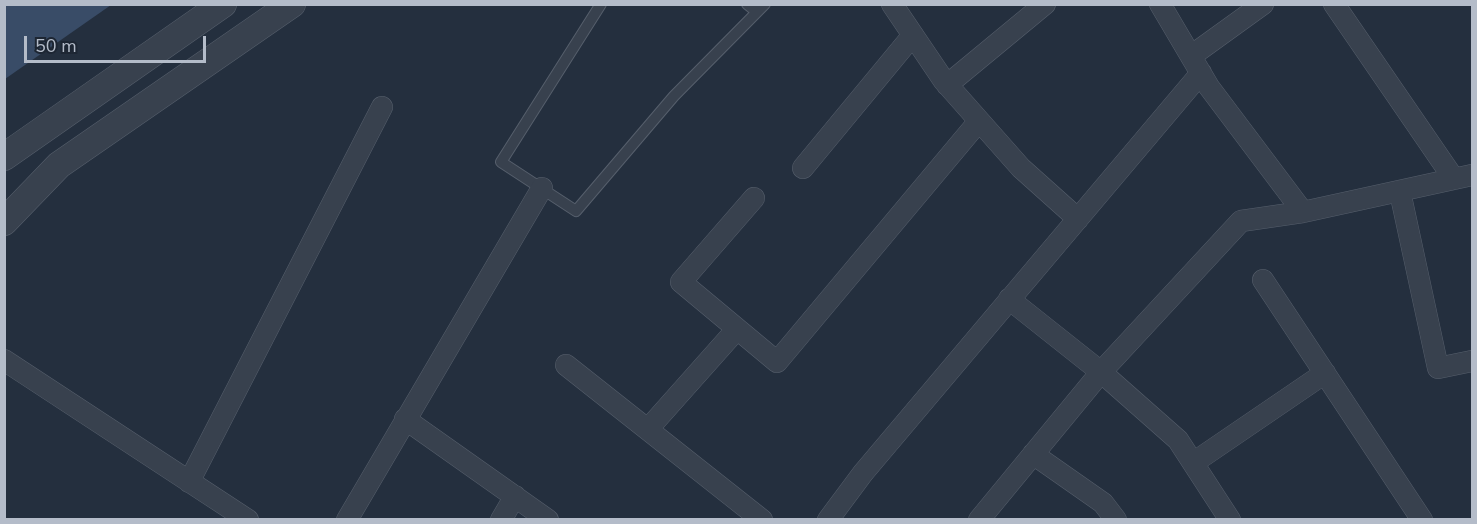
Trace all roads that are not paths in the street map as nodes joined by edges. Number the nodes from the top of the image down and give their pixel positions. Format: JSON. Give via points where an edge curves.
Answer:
{"nodes":[{"id":1,"x":223,"y":4,"type":"edge"},
{"id":2,"x":292,"y":4,"type":"edge"},
{"id":3,"x":601,"y":4,"type":"edge"},
{"id":4,"x":747,"y":4,"type":"edge"},
{"id":5,"x":892,"y":4,"type":"edge"},
{"id":6,"x":1045,"y":4,"type":"edge"},
{"id":7,"x":1160,"y":4,"type":"edge"},
{"id":8,"x":1263,"y":4,"type":"edge"},
{"id":9,"x":1334,"y":4,"type":"edge"},
{"id":10,"x":761,"y":8,"type":"edge"},
{"id":11,"x":913,"y":35,"type":"junction"},
{"id":12,"x":1196,"y":65,"type":"junction"},
{"id":13,"x":947,"y":85,"type":"junction"},
{"id":14,"x":382,"y":106,"type":"dead end"},
{"id":15,"x":979,"y":121,"type":"junction"},
{"id":16,"x":4,"y":157,"type":"edge"},
{"id":17,"x":803,"y":168,"type":"dead end"},
{"id":18,"x":1463,"y":177,"type":"edge"},
{"id":19,"x":542,"y":188,"type":"junction"},
{"id":20,"x":1400,"y":192,"type":"junction"},
{"id":21,"x":754,"y":198,"type":"dead end"},
{"id":22,"x":1303,"y":212,"type":"junction"},
{"id":23,"x":1078,"y":219,"type":"junction"},
{"id":24,"x":4,"y":222,"type":"edge"},
{"id":25,"x":1263,"y":280,"type":"dead end"},
{"id":26,"x":1009,"y":299,"type":"junction"},
{"id":27,"x":737,"y":329,"type":"junction"},
{"id":28,"x":4,"y":360,"type":"edge"},
{"id":29,"x":1473,"y":361,"type":"edge"},
{"id":30,"x":566,"y":365,"type":"dead end"},
{"id":31,"x":1101,"y":372,"type":"junction"},
{"id":32,"x":1325,"y":373,"type":"junction"},
{"id":33,"x":405,"y":419,"type":"junction"},
{"id":34,"x":648,"y":429,"type":"junction"},
{"id":35,"x":1033,"y":454,"type":"junction"},
{"id":36,"x":1193,"y":463,"type":"junction"},
{"id":37,"x":189,"y":482,"type":"junction"},
{"id":38,"x":515,"y":496,"type":"junction"},
{"id":39,"x":248,"y":519,"type":"edge"},
{"id":40,"x":347,"y":519,"type":"edge"},
{"id":41,"x":501,"y":519,"type":"edge"},
{"id":42,"x":548,"y":519,"type":"edge"},
{"id":43,"x":762,"y":519,"type":"edge"},
{"id":44,"x":828,"y":519,"type":"edge"},
{"id":45,"x":979,"y":519,"type":"edge"},
{"id":46,"x":1116,"y":519,"type":"edge"},
{"id":47,"x":1230,"y":519,"type":"edge"},
{"id":48,"x":1422,"y":519,"type":"edge"}],
"edges":[{"from":1,"to":16,"type":"street"},
{"from":2,"to":24,"type":"street","via":[[59,165]]},
{"from":3,"to":19,"type":"lane","via":[[501,162]]},
{"from":4,"to":10,"type":"lane"},
{"from":5,"to":11,"type":"street"},
{"from":6,"to":13,"type":"street"},
{"from":7,"to":12,"type":"street"},
{"from":8,"to":12,"type":"street"},
{"from":9,"to":18,"type":"street"},
{"from":10,"to":19,"type":"lane","via":[[674,96],[576,210]]},
{"from":11,"to":13,"type":"street"},
{"from":11,"to":17,"type":"street"},
{"from":12,"to":22,"type":"street"},
{"from":12,"to":23,"type":"street"},
{"from":13,"to":15,"type":"street"},
{"from":14,"to":37,"type":"street"},
{"from":15,"to":23,"type":"street","via":[[1022,168]]},
{"from":15,"to":27,"type":"street","via":[[777,362]]},
{"from":18,"to":20,"type":"street"},
{"from":19,"to":33,"type":"street"},
{"from":20,"to":22,"type":"street"},
{"from":20,"to":29,"type":"street","via":[[1438,368]]},
{"from":21,"to":27,"type":"street","via":[[681,282]]},
{"from":22,"to":31,"type":"street","via":[[1241,221]]},
{"from":23,"to":26,"type":"street"},
{"from":25,"to":32,"type":"street"},
{"from":26,"to":31,"type":"street"},
{"from":26,"to":44,"type":"street"},
{"from":27,"to":34,"type":"street"},
{"from":28,"to":37,"type":"street"},
{"from":30,"to":34,"type":"street"},
{"from":31,"to":35,"type":"street"},
{"from":31,"to":36,"type":"street","via":[[1178,440]]},
{"from":32,"to":36,"type":"street"},
{"from":32,"to":48,"type":"street"},
{"from":33,"to":38,"type":"street"},
{"from":33,"to":40,"type":"street"},
{"from":34,"to":43,"type":"street"},
{"from":35,"to":45,"type":"street"},
{"from":35,"to":46,"type":"street","via":[[1103,503]]},
{"from":36,"to":47,"type":"street"},
{"from":37,"to":39,"type":"street"},
{"from":38,"to":41,"type":"street"},
{"from":38,"to":42,"type":"street"}]}
